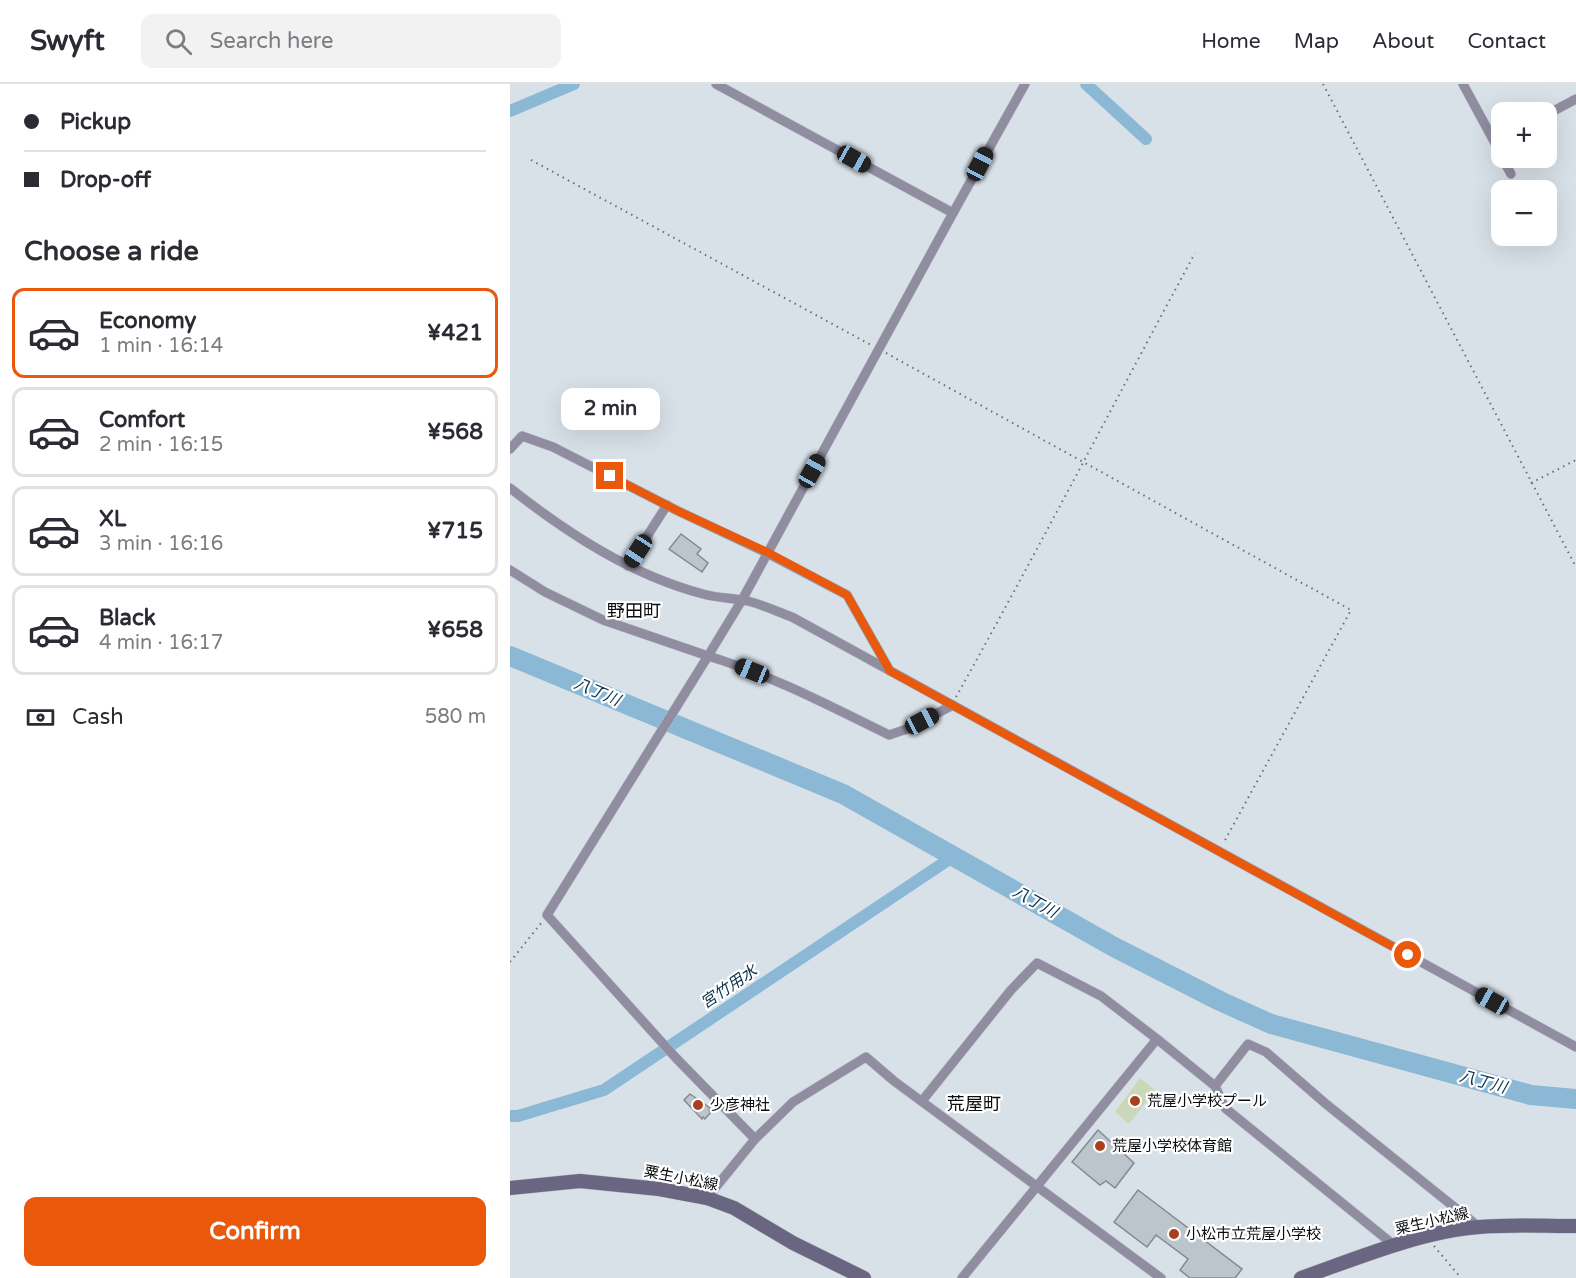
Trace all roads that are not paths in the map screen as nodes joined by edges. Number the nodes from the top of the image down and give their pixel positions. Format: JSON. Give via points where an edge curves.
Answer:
{"nodes":[{"id":1,"x":716,"y":84,"type":"edge"},
{"id":2,"x":1025,"y":84,"type":"edge"},
{"id":3,"x":1463,"y":84,"type":"edge"},
{"id":4,"x":1576,"y":99,"type":"edge"},
{"id":5,"x":1557,"y":108,"type":"edge"},
{"id":6,"x":1491,"y":130,"type":"edge"},
{"id":7,"x":1508,"y":168,"type":"edge"},
{"id":8,"x":1511,"y":174,"type":"dead end"},
{"id":9,"x":953,"y":213,"type":"junction"},
{"id":10,"x":510,"y":449,"type":"edge"},
{"id":11,"x":510,"y":488,"type":"edge"},
{"id":12,"x":667,"y":505,"type":"junction"},
{"id":13,"x":767,"y":552,"type":"junction"},
{"id":14,"x":628,"y":566,"type":"junction"},
{"id":15,"x":510,"y":570,"type":"edge"},
{"id":16,"x":742,"y":600,"type":"junction"},
{"id":17,"x":708,"y":656,"type":"junction"},
{"id":18,"x":890,"y":671,"type":"junction"},
{"id":19,"x":952,"y":705,"type":"junction"},
{"id":20,"x":1157,"y":1039,"type":"junction"},
{"id":21,"x":1576,"y":1047,"type":"edge"},
{"id":22,"x":1215,"y":1086,"type":"junction"},
{"id":23,"x":922,"y":1101,"type":"junction"},
{"id":24,"x":755,"y":1139,"type":"junction"},
{"id":25,"x":1038,"y":1186,"type":"junction"},
{"id":26,"x":510,"y":1188,"type":"edge"},
{"id":27,"x":707,"y":1198,"type":"junction"},
{"id":28,"x":1576,"y":1226,"type":"edge"},
{"id":29,"x":1479,"y":1227,"type":"junction"},
{"id":30,"x":1395,"y":1246,"type":"junction"},
{"id":31,"x":864,"y":1278,"type":"edge"},
{"id":32,"x":962,"y":1278,"type":"edge"},
{"id":33,"x":1161,"y":1278,"type":"edge"},
{"id":34,"x":1301,"y":1278,"type":"edge"}],
"edges":[{"from":1,"to":9,"type":"street"},
{"from":2,"to":9,"type":"street"},
{"from":3,"to":6,"type":"street"},
{"from":4,"to":5,"type":"street"},
{"from":7,"to":8,"type":"street"},
{"from":9,"to":13,"type":"street"},
{"from":10,"to":12,"type":"street","via":[[522,436],[553,447]]},
{"from":11,"to":14,"type":"street","via":[[537,510]]},
{"from":12,"to":13,"type":"street"},
{"from":12,"to":14,"type":"street"},
{"from":13,"to":16,"type":"street"},
{"from":13,"to":18,"type":"street","via":[[847,595]]},
{"from":14,"to":16,"type":"street","via":[[703,594]]},
{"from":15,"to":17,"type":"street","via":[[603,620]]},
{"from":16,"to":17,"type":"street"},
{"from":16,"to":18,"type":"street","via":[[792,617]]},
{"from":17,"to":19,"type":"street","via":[[788,685],[889,735]]},
{"from":17,"to":24,"type":"street","via":[[548,915],[676,1058]]},
{"from":18,"to":19,"type":"street"},
{"from":19,"to":21,"type":"street"},
{"from":20,"to":22,"type":"street"},
{"from":20,"to":23,"type":"street","via":[[1101,996],[1037,963]]},
{"from":20,"to":25,"type":"street"},
{"from":22,"to":29,"type":"street","via":[[1248,1044],[1266,1052]]},
{"from":22,"to":30,"type":"street","via":[[1225,1108]]},
{"from":23,"to":24,"type":"street","via":[[866,1057],[793,1102]]},
{"from":23,"to":25,"type":"street"},
{"from":24,"to":27,"type":"street"},
{"from":25,"to":32,"type":"street"},
{"from":25,"to":33,"type":"street"},
{"from":26,"to":27,"type":"main road","name":"粟生小松線","via":[[580,1181]]},
{"from":27,"to":31,"type":"main road","name":"粟生小松線","via":[[734,1208]]},
{"from":28,"to":29,"type":"main road","name":"粟生小松線"},
{"from":29,"to":30,"type":"main road","name":"粟生小松線"},
{"from":30,"to":34,"type":"main road","name":"粟生小松線"}]}
